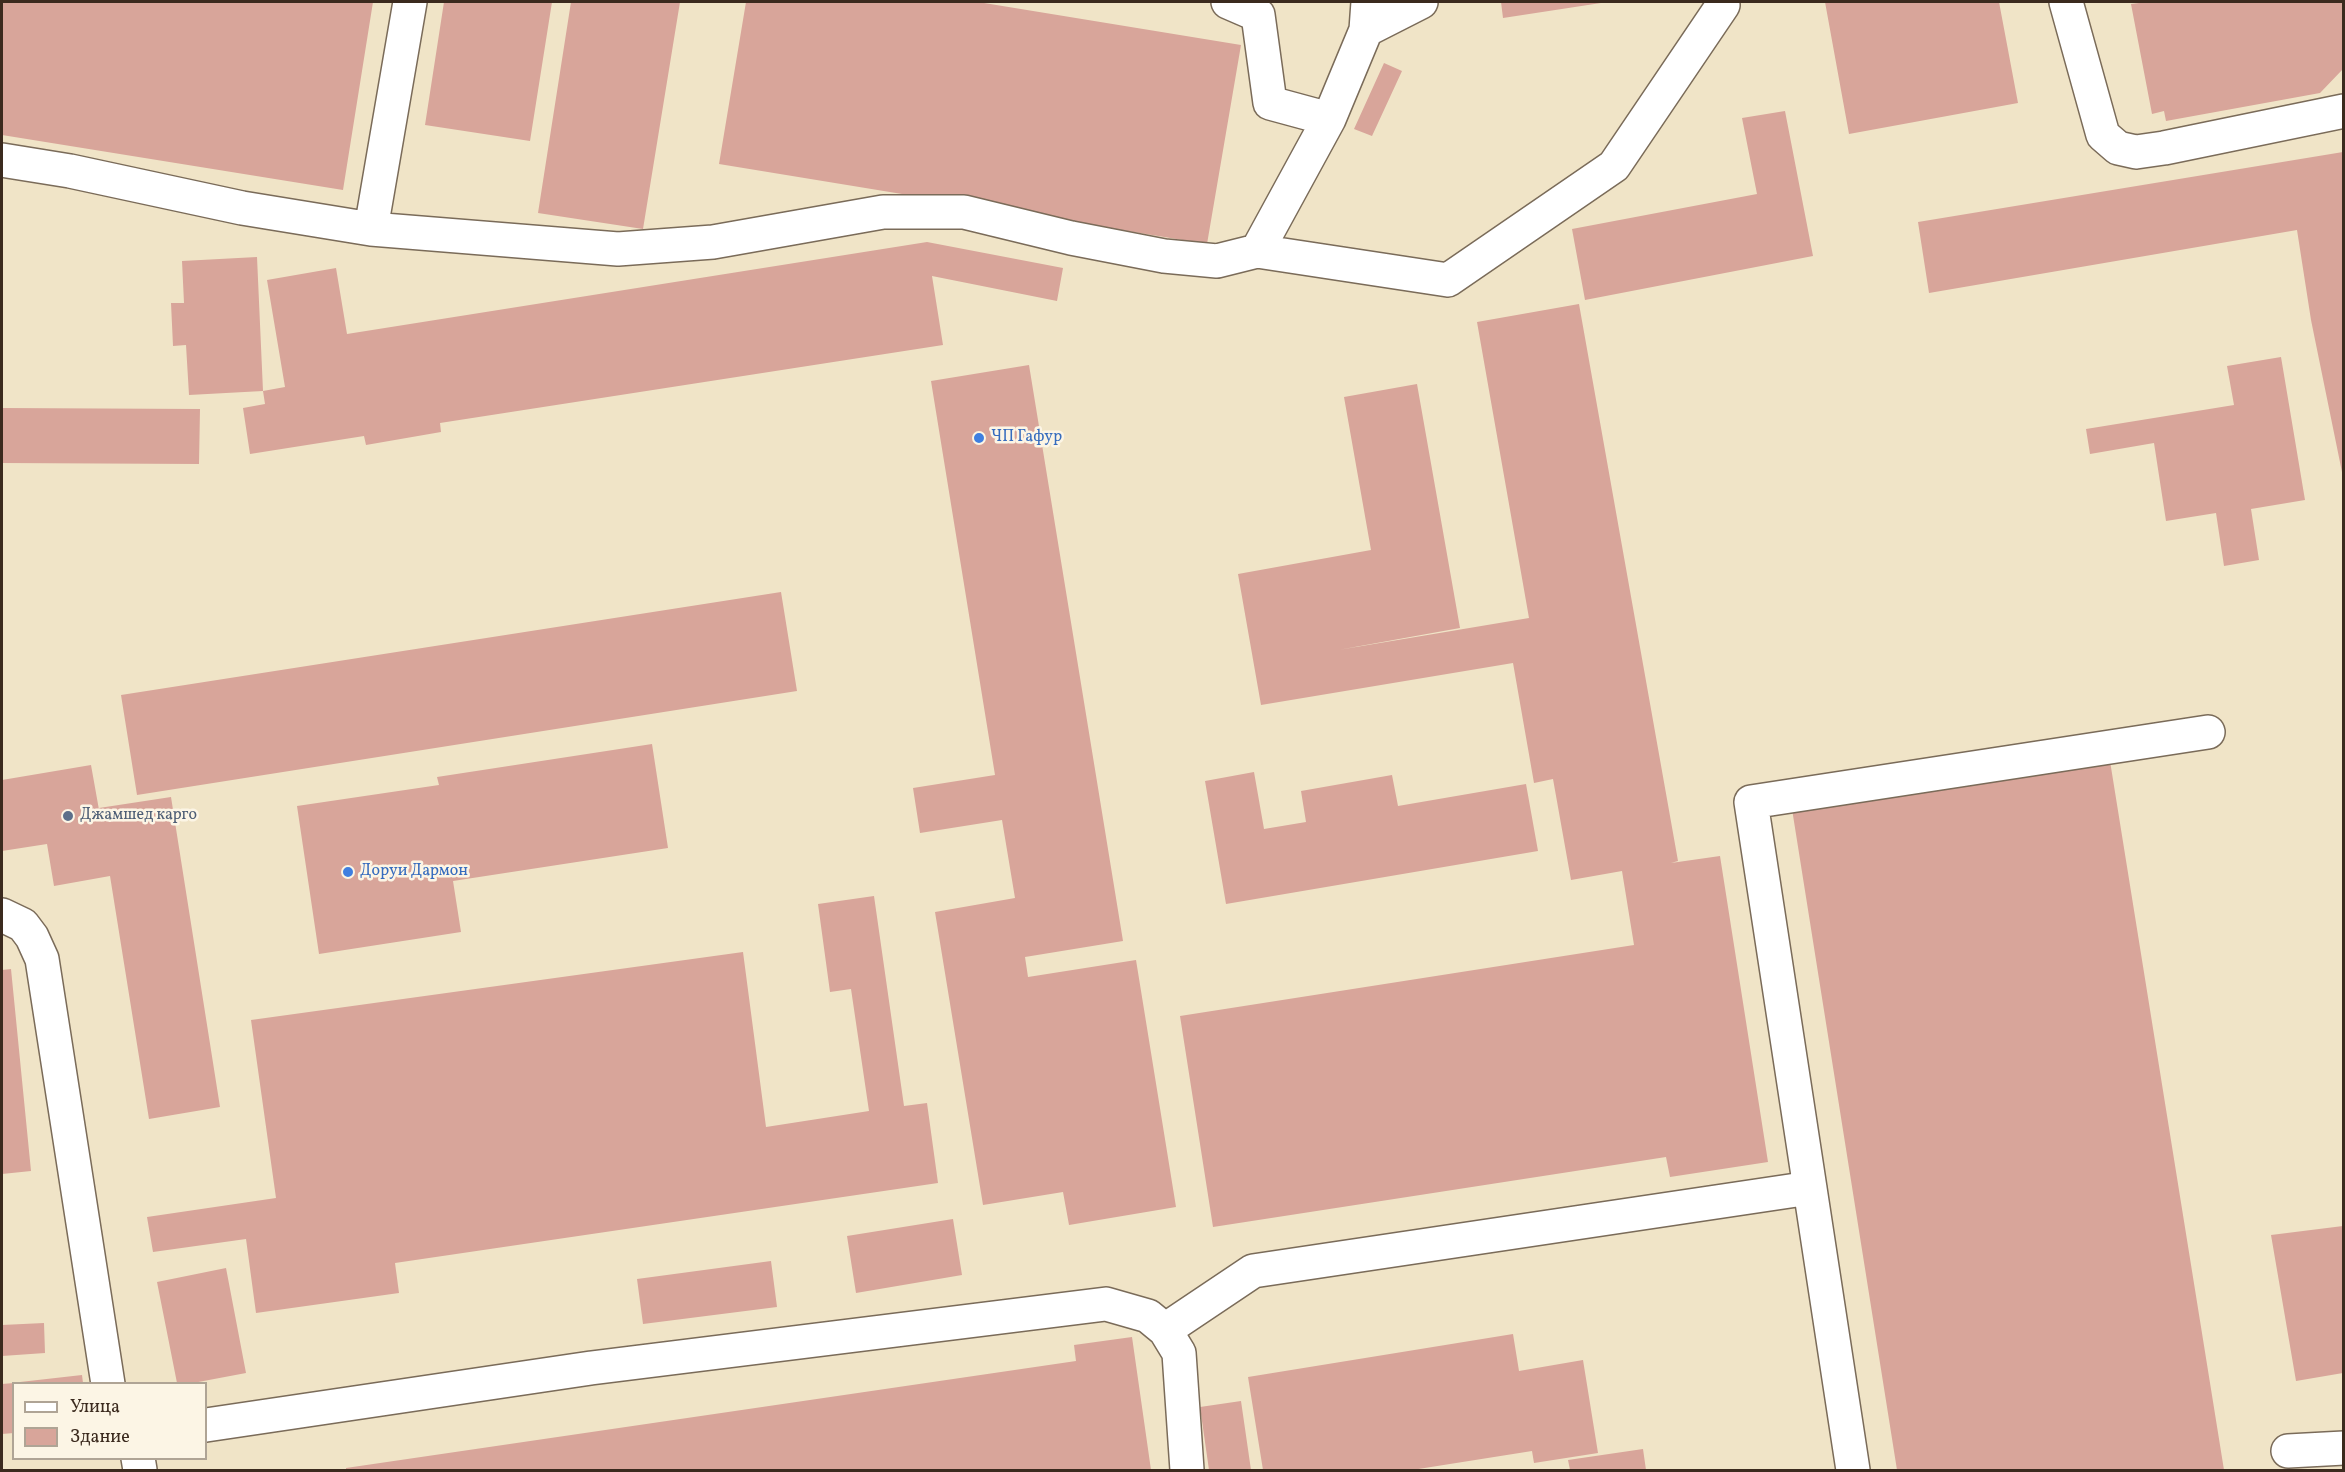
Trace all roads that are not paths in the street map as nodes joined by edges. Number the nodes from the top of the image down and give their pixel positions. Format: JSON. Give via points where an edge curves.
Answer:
{"nodes":[{"id":1,"x":410,"y":2,"type":"edge"},
{"id":2,"x":1228,"y":2,"type":"edge"},
{"id":3,"x":1421,"y":2,"type":"edge"},
{"id":4,"x":2066,"y":2,"type":"edge"},
{"id":5,"x":1723,"y":5,"type":"dead end"},
{"id":6,"x":1367,"y":16,"type":"edge"},
{"id":7,"x":2343,"y":111,"type":"edge"},
{"id":8,"x":1329,"y":119,"type":"junction"},
{"id":9,"x":2,"y":160,"type":"edge"},
{"id":10,"x":371,"y":229,"type":"junction"},
{"id":11,"x":1257,"y":251,"type":"junction"},
{"id":12,"x":2208,"y":732,"type":"dead end"},
{"id":13,"x":2,"y":915,"type":"edge"},
{"id":14,"x":1810,"y":1188,"type":"junction"},
{"id":15,"x":1165,"y":1330,"type":"junction"},
{"id":16,"x":108,"y":1382,"type":"edge"},
{"id":17,"x":207,"y":1425,"type":"edge"},
{"id":18,"x":2343,"y":1448,"type":"edge"},
{"id":19,"x":2288,"y":1451,"type":"dead end"},
{"id":20,"x":1187,"y":1470,"type":"edge"},
{"id":21,"x":1853,"y":1470,"type":"edge"}],
"edges":[{"from":1,"to":10,"type":"street"},
{"from":2,"to":8,"type":"street","via":[[1257,15],[1270,103]]},
{"from":3,"to":6,"type":"street"},
{"from":4,"to":7,"type":"street","via":[[2103,135],[2118,148],[2136,152],[2164,148]]},
{"from":5,"to":11,"type":"street","via":[[1614,166],[1448,280]]},
{"from":6,"to":8,"type":"street"},
{"from":8,"to":11,"type":"street"},
{"from":9,"to":10,"type":"street","via":[[242,208]]},
{"from":10,"to":11,"type":"street","via":[[618,249],[713,242],[883,212],[964,212],[1164,256],[1217,261]]},
{"from":12,"to":14,"type":"street","via":[[1751,802]]},
{"from":13,"to":16,"type":"street","via":[[23,925],[42,959]]},
{"from":14,"to":15,"type":"street","via":[[1253,1271]]},
{"from":14,"to":21,"type":"street"},
{"from":15,"to":17,"type":"street","via":[[1148,1316],[1106,1304],[591,1368]]},
{"from":15,"to":20,"type":"street","via":[[1179,1353]]},
{"from":18,"to":19,"type":"street"}]}
